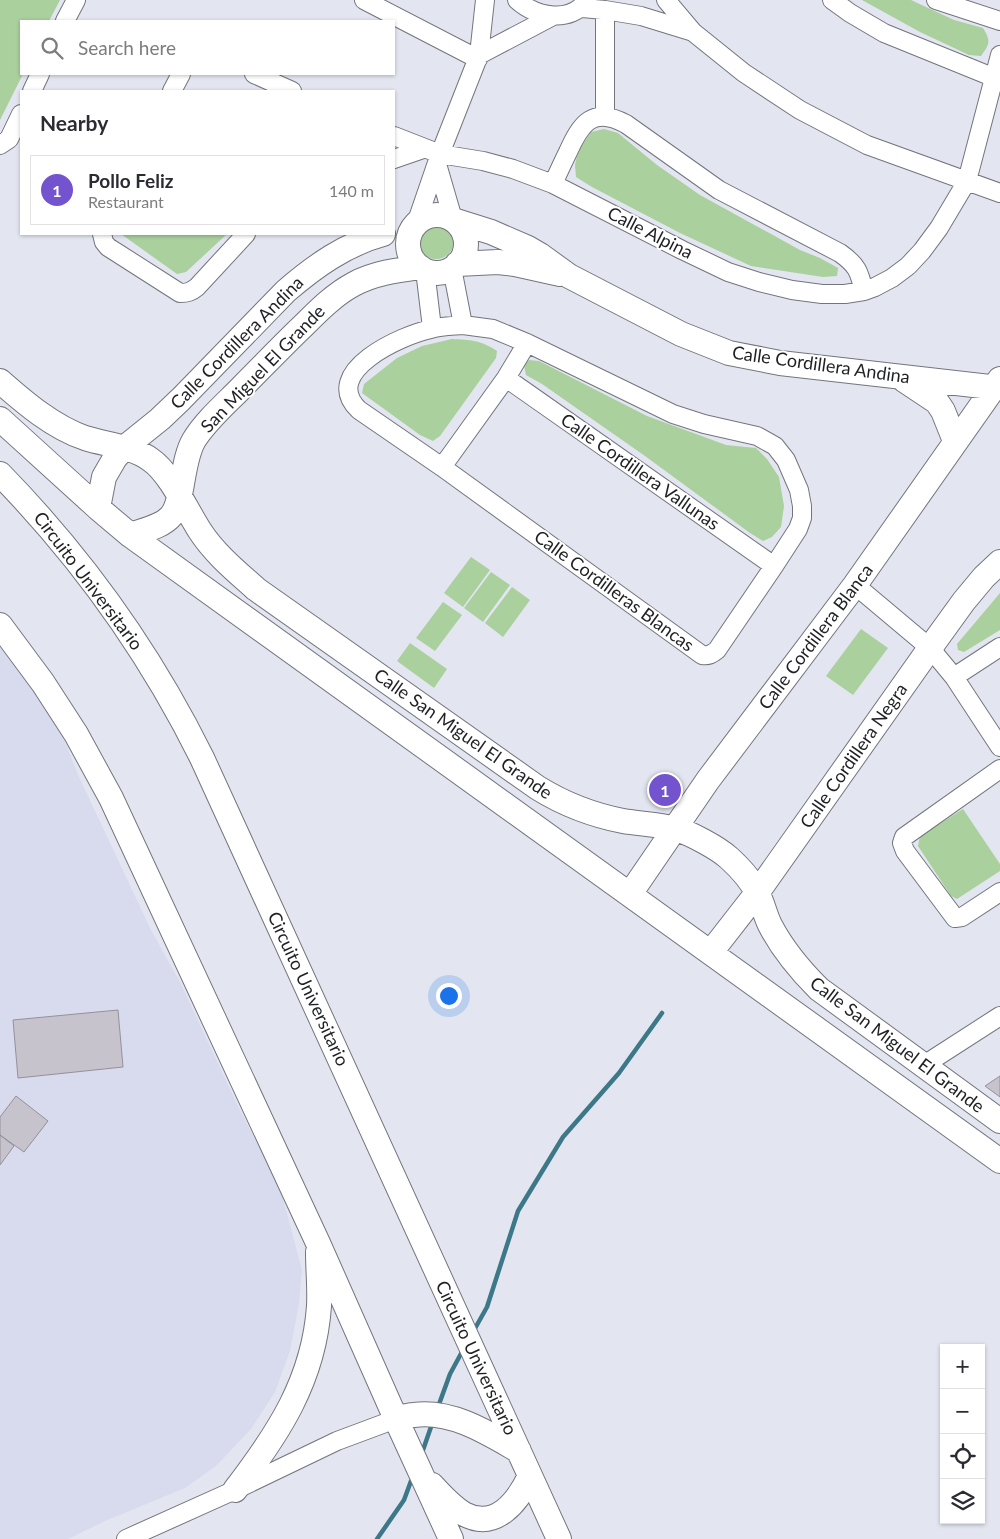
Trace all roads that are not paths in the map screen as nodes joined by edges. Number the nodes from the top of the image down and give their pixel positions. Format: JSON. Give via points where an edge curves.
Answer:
{"nodes":[{"id":1,"x":76,"y":0,"type":"edge"},
{"id":2,"x":485,"y":0,"type":"edge"},
{"id":3,"x":517,"y":0,"type":"edge"},
{"id":4,"x":666,"y":0,"type":"edge"},
{"id":5,"x":832,"y":0,"type":"edge"},
{"id":6,"x":936,"y":0,"type":"edge"},
{"id":7,"x":370,"y":1,"type":"edge"},
{"id":8,"x":584,"y":4,"type":"edge"},
{"id":9,"x":606,"y":10,"type":"junction"},
{"id":10,"x":553,"y":16,"type":"junction"},
{"id":11,"x":66,"y":20,"type":"edge"},
{"id":12,"x":1000,"y":21,"type":"edge"},
{"id":13,"x":693,"y":32,"type":"junction"},
{"id":14,"x":1000,"y":55,"type":"edge"},
{"id":15,"x":478,"y":57,"type":"junction"},
{"id":16,"x":40,"y":75,"type":"edge"},
{"id":17,"x":180,"y":75,"type":"edge"},
{"id":18,"x":256,"y":75,"type":"edge"},
{"id":19,"x":995,"y":78,"type":"junction"},
{"id":20,"x":32,"y":90,"type":"edge"},
{"id":21,"x":173,"y":90,"type":"edge"},
{"id":22,"x":290,"y":90,"type":"edge"},
{"id":23,"x":20,"y":116,"type":"edge"},
{"id":24,"x":605,"y":116,"type":"junction"},
{"id":25,"x":395,"y":136,"type":"edge"},
{"id":26,"x":0,"y":145,"type":"edge"},
{"id":27,"x":423,"y":149,"type":"junction"},
{"id":28,"x":395,"y":159,"type":"edge"},
{"id":29,"x":438,"y":159,"type":"junction"},
{"id":30,"x":966,"y":181,"type":"junction"},
{"id":31,"x":553,"y":184,"type":"junction"},
{"id":32,"x":1000,"y":193,"type":"edge"},
{"id":33,"x":454,"y":220,"type":"junction"},
{"id":34,"x":408,"y":227,"type":"edge"},
{"id":35,"x":102,"y":235,"type":"edge"},
{"id":36,"x":245,"y":235,"type":"edge"},
{"id":37,"x":380,"y":235,"type":"edge"},
{"id":38,"x":455,"y":266,"type":"junction"},
{"id":39,"x":422,"y":268,"type":"junction"},
{"id":40,"x":568,"y":276,"type":"junction"},
{"id":41,"x":864,"y":291,"type":"junction"},
{"id":42,"x":463,"y":325,"type":"junction"},
{"id":43,"x":432,"y":328,"type":"junction"},
{"id":44,"x":527,"y":343,"type":"junction"},
{"id":45,"x":898,"y":377,"type":"junction"},
{"id":46,"x":506,"y":378,"type":"junction"},
{"id":47,"x":0,"y":381,"type":"edge"},
{"id":48,"x":998,"y":385,"type":"edge"},
{"id":49,"x":0,"y":419,"type":"edge"},
{"id":50,"x":955,"y":441,"type":"junction"},
{"id":51,"x":124,"y":448,"type":"junction"},
{"id":52,"x":442,"y":467,"type":"junction"},
{"id":53,"x":0,"y":474,"type":"edge"},
{"id":54,"x":179,"y":497,"type":"junction"},
{"id":55,"x":98,"y":508,"type":"junction"},
{"id":56,"x":130,"y":535,"type":"junction"},
{"id":57,"x":1000,"y":562,"type":"edge"},
{"id":58,"x":774,"y":566,"type":"junction"},
{"id":59,"x":855,"y":586,"type":"junction"},
{"id":60,"x":0,"y":625,"type":"edge"},
{"id":61,"x":1000,"y":647,"type":"edge"},
{"id":62,"x":930,"y":648,"type":"junction"},
{"id":63,"x":954,"y":677,"type":"junction"},
{"id":64,"x":1000,"y":747,"type":"edge"},
{"id":65,"x":1000,"y":770,"type":"edge"},
{"id":66,"x":676,"y":829,"type":"junction"},
{"id":67,"x":1000,"y":892,"type":"edge"},
{"id":68,"x":758,"y":893,"type":"junction"},
{"id":69,"x":630,"y":894,"type":"junction"},
{"id":70,"x":711,"y":952,"type":"junction"},
{"id":71,"x":1000,"y":1016,"type":"edge"},
{"id":72,"x":924,"y":1065,"type":"junction"},
{"id":73,"x":1000,"y":1121,"type":"edge"},
{"id":74,"x":1000,"y":1161,"type":"edge"},
{"id":75,"x":318,"y":1243,"type":"junction"},
{"id":76,"x":396,"y":1419,"type":"junction"},
{"id":77,"x":519,"y":1451,"type":"junction"},
{"id":78,"x":421,"y":1473,"type":"junction"},
{"id":79,"x":530,"y":1476,"type":"junction"},
{"id":80,"x":234,"y":1490,"type":"junction"},
{"id":81,"x":126,"y":1539,"type":"edge"},
{"id":82,"x":451,"y":1539,"type":"edge"},
{"id":83,"x":559,"y":1539,"type":"edge"}],
"edges":[{"from":1,"to":11,"type":"street"},
{"from":2,"to":15,"type":"street"},
{"from":3,"to":10,"type":"street","via":[[524,7]]},
{"from":4,"to":13,"type":"street"},
{"from":5,"to":19,"type":"street","via":[[884,33]]},
{"from":6,"to":12,"type":"street"},
{"from":7,"to":15,"type":"street"},
{"from":8,"to":9,"type":"street"},
{"from":8,"to":10,"type":"street","via":[[564,15]]},
{"from":9,"to":13,"type":"street","via":[[641,16]]},
{"from":9,"to":24,"type":"street"},
{"from":10,"to":15,"type":"street"},
{"from":13,"to":30,"type":"street","via":[[744,73],[800,110],[867,145]]},
{"from":14,"to":19,"type":"street","name":"Calle Alpina"},
{"from":15,"to":29,"type":"street"},
{"from":16,"to":20,"type":"street"},
{"from":17,"to":21,"type":"street"},
{"from":18,"to":22,"type":"street"},
{"from":19,"to":30,"type":"street","name":"Calle Alpina"},
{"from":23,"to":26,"type":"street","via":[[9,139]]},
{"from":24,"to":31,"type":"street","via":[[594,118],[575,135]]},
{"from":24,"to":41,"type":"street","via":[[626,124],[719,190],[840,252],[853,262]]},
{"from":25,"to":27,"type":"street","name":"Calle Alpina"},
{"from":27,"to":28,"type":"street"},
{"from":27,"to":29,"type":"street","name":"Calle Alpina"},
{"from":29,"to":31,"type":"street","name":"Calle Alpina","via":[[483,161]]},
{"from":29,"to":33,"type":"street"},
{"from":29,"to":34,"type":"street"},
{"from":30,"to":32,"type":"street"},
{"from":30,"to":41,"type":"street","name":"Calle Alpina","via":[[922,251],[892,278]]},
{"from":31,"to":41,"type":"street","name":"Calle Alpina","via":[[682,250],[751,280],[822,294]]},
{"from":33,"to":34,"type":"street","via":[[437,214]]},
{"from":33,"to":38,"type":"street","via":[[465,234],[466,242],[466,250]]},
{"from":33,"to":40,"type":"street","name":"Calle Cordillera Andina","via":[[528,248]]},
{"from":34,"to":39,"type":"street","via":[[412,257]]},
{"from":35,"to":36,"type":"street","via":[[108,247],[180,293],[197,287]]},
{"from":37,"to":51,"type":"street","name":"Calle Cordillera Andina","via":[[349,247],[304,276],[181,399]]},
{"from":38,"to":39,"type":"street","via":[[439,272]]},
{"from":38,"to":40,"type":"street","name":"Calle Cordillera Andina","via":[[507,262]]},
{"from":38,"to":42,"type":"street"},
{"from":39,"to":43,"type":"street"},
{"from":39,"to":54,"type":"street","name":"San Miguel El Grande","via":[[369,277],[338,294],[317,312],[195,439],[188,451]]},
{"from":40,"to":45,"type":"street","name":"Calle Cordillera Andina","via":[[681,334],[729,353],[780,363]]},
{"from":42,"to":43,"type":"street","name":"Calle Cordilleras Blancas"},
{"from":42,"to":44,"type":"street","name":"Calle Cordilleras Blancas","via":[[493,329]]},
{"from":43,"to":52,"type":"street","name":"Calle Cordilleras Blancas","via":[[372,355],[351,376],[348,392],[359,410]]},
{"from":44,"to":46,"type":"street"},
{"from":44,"to":58,"type":"street","name":"Calle Cordilleras Blancas","via":[[673,414],[757,436],[775,446],[794,476],[802,518]]},
{"from":45,"to":48,"type":"street","name":"Calle Cordillera Andina"},
{"from":45,"to":50,"type":"street","via":[[937,402]]},
{"from":46,"to":52,"type":"street"},
{"from":46,"to":58,"type":"street","name":"Calle Cordillera Vallunas"},
{"from":47,"to":51,"type":"street","name":"Calle San Miguel El Grande","via":[[53,422],[83,437]]},
{"from":48,"to":50,"type":"street","name":"Calle Cordillera Blanca"},
{"from":49,"to":55,"type":"street","name":"Calle San Miguel El Grande"},
{"from":50,"to":59,"type":"street","name":"Calle Cordillera Blanca"},
{"from":51,"to":54,"type":"street","name":"Calle San Miguel El Grande","via":[[155,464]]},
{"from":51,"to":55,"type":"street","via":[[104,476]]},
{"from":52,"to":58,"type":"street","name":"Calle Cordilleras Blancas","via":[[702,655],[710,655],[717,650]]},
{"from":53,"to":77,"type":"street","name":"Circuito Universitario","via":[[33,507],[96,585],[182,718]]},
{"from":54,"to":56,"type":"street","name":"San Miguel El Grande","via":[[171,516],[156,526]]},
{"from":54,"to":66,"type":"street","name":"Calle San Miguel El Grande","via":[[212,548],[256,589],[538,788],[568,805],[596,814]]},
{"from":55,"to":56,"type":"street","name":"Calle San Miguel El Grande"},
{"from":56,"to":69,"type":"street","name":"Calle San Miguel El Grande"},
{"from":57,"to":62,"type":"street","name":"Calle Cordillera Negra","via":[[964,601]]},
{"from":59,"to":62,"type":"street"},
{"from":59,"to":66,"type":"street","name":"Calle Cordillera Blanca","via":[[708,780]]},
{"from":60,"to":75,"type":"street","via":[[76,734],[111,798]]},
{"from":61,"to":63,"type":"street"},
{"from":62,"to":63,"type":"street"},
{"from":62,"to":68,"type":"street","name":"Calle Cordillera Negra"},
{"from":63,"to":64,"type":"street"},
{"from":65,"to":67,"type":"street","via":[[904,837],[902,843],[955,918],[962,917]]},
{"from":66,"to":68,"type":"street","name":"Calle San Miguel El Grande","via":[[728,856]]},
{"from":66,"to":69,"type":"street","name":"Calle Cordillera Blanca"},
{"from":68,"to":70,"type":"street","name":"Calle Cordillera Negra"},
{"from":68,"to":72,"type":"street","name":"Calle San Miguel El Grande","via":[[770,925],[785,950],[818,989]]},
{"from":69,"to":70,"type":"street","name":"Calle San Miguel El Grande"},
{"from":70,"to":74,"type":"street","name":"Calle San Miguel El Grande"},
{"from":71,"to":72,"type":"street"},
{"from":72,"to":73,"type":"street","name":"Calle San Miguel El Grande"},
{"from":75,"to":76,"type":"street"},
{"from":75,"to":80,"type":"street","via":[[318,1306],[306,1370],[297,1396],[282,1423]]},
{"from":76,"to":77,"type":"street","via":[[426,1414],[450,1418],[487,1432]]},
{"from":76,"to":78,"type":"street"},
{"from":76,"to":80,"type":"street","via":[[337,1441]]},
{"from":77,"to":79,"type":"street","name":"Circuito Universitario"},
{"from":78,"to":79,"type":"street","via":[[454,1507],[474,1518],[484,1519],[504,1512],[521,1494]]},
{"from":78,"to":82,"type":"street"},
{"from":79,"to":83,"type":"street","name":"Circuito Universitario"},
{"from":80,"to":81,"type":"street"}]}
